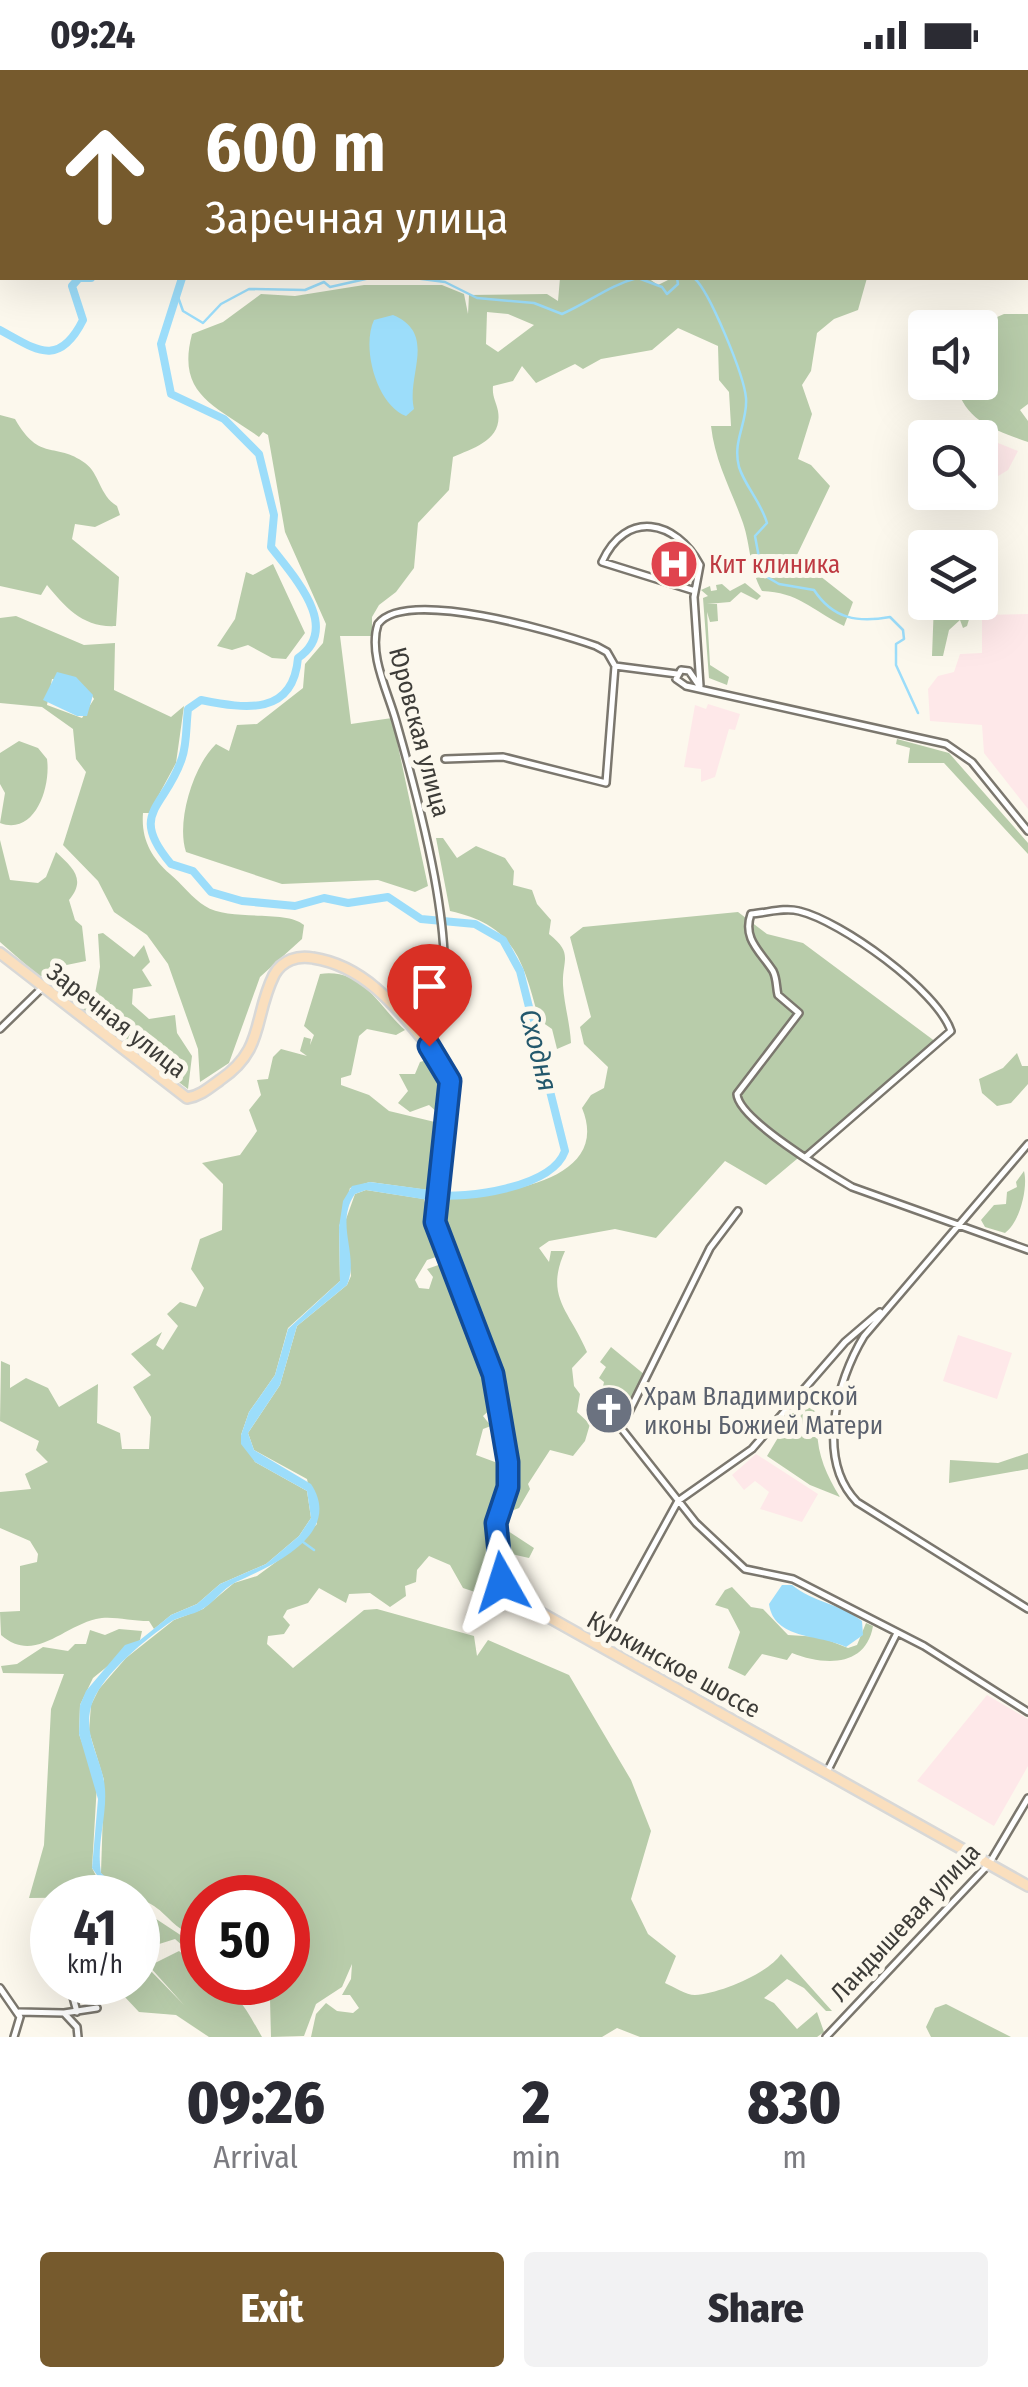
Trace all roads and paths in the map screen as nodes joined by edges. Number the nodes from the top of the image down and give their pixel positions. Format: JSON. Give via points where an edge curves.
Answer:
{"nodes":[{"id":1,"x":695,"y":591,"type":"junction"},
{"id":2,"x":700,"y":662,"type":"junction"},
{"id":3,"x":615,"y":666,"type":"junction"},
{"id":4,"x":677,"y":674,"type":"junction"},
{"id":5,"x":691,"y":674,"type":"junction"},
{"id":6,"x":686,"y":686,"type":"junction"},
{"id":7,"x":700,"y":686,"type":"junction"},
{"id":8,"x":445,"y":760,"type":"dead end"},
{"id":9,"x":1028,"y":831,"type":"edge"},
{"id":10,"x":0,"y":953,"type":"edge"},
{"id":11,"x":42,"y":988,"type":"junction"},
{"id":12,"x":0,"y":1029,"type":"edge"},
{"id":13,"x":429,"y":1046,"type":"junction"},
{"id":14,"x":1028,"y":1144,"type":"edge"},
{"id":15,"x":807,"y":1156,"type":"junction"},
{"id":16,"x":437,"y":1188,"type":"joint"},
{"id":17,"x":738,"y":1211,"type":"dead end"},
{"id":18,"x":959,"y":1226,"type":"junction"},
{"id":19,"x":1028,"y":1250,"type":"edge"},
{"id":20,"x":886,"y":1307,"type":"junction"},
{"id":21,"x":858,"y":1345,"type":"junction"},
{"id":22,"x":838,"y":1351,"type":"junction"},
{"id":23,"x":850,"y":1365,"type":"junction"},
{"id":24,"x":678,"y":1501,"type":"junction"},
{"id":25,"x":1028,"y":1609,"type":"edge"},
{"id":26,"x":897,"y":1633,"type":"junction"},
{"id":27,"x":599,"y":1646,"type":"junction"},
{"id":28,"x":1028,"y":1712,"type":"edge"},
{"id":29,"x":827,"y":1772,"type":"junction"},
{"id":30,"x":1028,"y":1798,"type":"edge"},
{"id":31,"x":989,"y":1864,"type":"junction"},
{"id":32,"x":1028,"y":1886,"type":"edge"},
{"id":33,"x":0,"y":1988,"type":"edge"},
{"id":34,"x":75,"y":2005,"type":"edge"},
{"id":35,"x":98,"y":2008,"type":"dead end"},
{"id":36,"x":18,"y":2012,"type":"junction"},
{"id":37,"x":77,"y":2012,"type":"junction"},
{"id":38,"x":64,"y":2013,"type":"junction"},
{"id":39,"x":14,"y":2037,"type":"edge"},
{"id":40,"x":78,"y":2037,"type":"edge"},
{"id":41,"x":826,"y":2037,"type":"edge"}],
"edges":[{"from":1,"to":1,"type":"street","via":[[678,586],[602,562],[620,535],[658,527],[692,551],[700,565]]},
{"from":1,"to":2,"type":"street"},
{"from":2,"to":5,"type":"street"},
{"from":2,"to":7,"type":"street"},
{"from":3,"to":4,"type":"street","name":"Юровская улица"},
{"from":3,"to":8,"type":"street","via":[[606,783],[503,757]]},
{"from":3,"to":13,"type":"street","name":"Юровская улица","via":[[606,652],[582,642],[422,609],[385,616],[376,630],[376,654],[440,910],[442,1005]]},
{"from":4,"to":5,"type":"street"},
{"from":4,"to":6,"type":"street","via":[[676,682]]},
{"from":5,"to":6,"type":"street"},
{"from":5,"to":7,"type":"street"},
{"from":6,"to":7,"type":"street"},
{"from":7,"to":9,"type":"street","via":[[946,744],[972,762]]},
{"from":10,"to":11,"type":"main road","name":"Заречная улица"},
{"from":11,"to":12,"type":"street"},
{"from":11,"to":13,"type":"main road","name":"Заречная улица","via":[[186,1098],[246,1060],[274,976],[297,958],[325,960],[362,976]]},
{"from":13,"to":16,"type":"main road","name":"Заречная улица","via":[[450,1081]]},
{"from":14,"to":18,"type":"street"},
{"from":15,"to":15,"type":"street","via":[[752,1120],[736,1098],[799,1013],[778,995],[776,976],[756,954],[752,914],[790,909],[824,922],[921,986],[952,1031]]},
{"from":15,"to":18,"type":"street","via":[[852,1186]]},
{"from":16,"to":27,"type":"main road","name":"Куркинское шоссе","via":[[438,1233],[497,1387],[509,1475],[496,1523],[502,1582],[512,1596]]},
{"from":17,"to":24,"type":"street","via":[[710,1248],[621,1428]]},
{"from":18,"to":19,"type":"street"},
{"from":18,"to":20,"type":"street"},
{"from":20,"to":21,"type":"street"},
{"from":20,"to":22,"type":"street"},
{"from":21,"to":22,"type":"street"},
{"from":21,"to":23,"type":"street"},
{"from":22,"to":23,"type":"street","via":[[848,1353]]},
{"from":22,"to":24,"type":"street","via":[[752,1448]]},
{"from":23,"to":25,"type":"street","via":[[832,1446],[835,1468],[851,1496]]},
{"from":24,"to":26,"type":"street","via":[[750,1572],[788,1576]]},
{"from":24,"to":27,"type":"street"},
{"from":26,"to":28,"type":"street"},
{"from":26,"to":29,"type":"street"},
{"from":27,"to":29,"type":"main road","name":"Куркинское шоссе"},
{"from":29,"to":31,"type":"main road","name":"Куркинское шоссе"},
{"from":30,"to":31,"type":"street","name":"Ландышевая улица"},
{"from":31,"to":32,"type":"main road","name":"Куркинское шоссе"},
{"from":31,"to":41,"type":"street","name":"Ландышевая улица"},
{"from":33,"to":36,"type":"street"},
{"from":34,"to":37,"type":"street"},
{"from":35,"to":37,"type":"street"},
{"from":36,"to":38,"type":"street"},
{"from":36,"to":39,"type":"street"},
{"from":37,"to":38,"type":"street"},
{"from":38,"to":40,"type":"street"}]}
